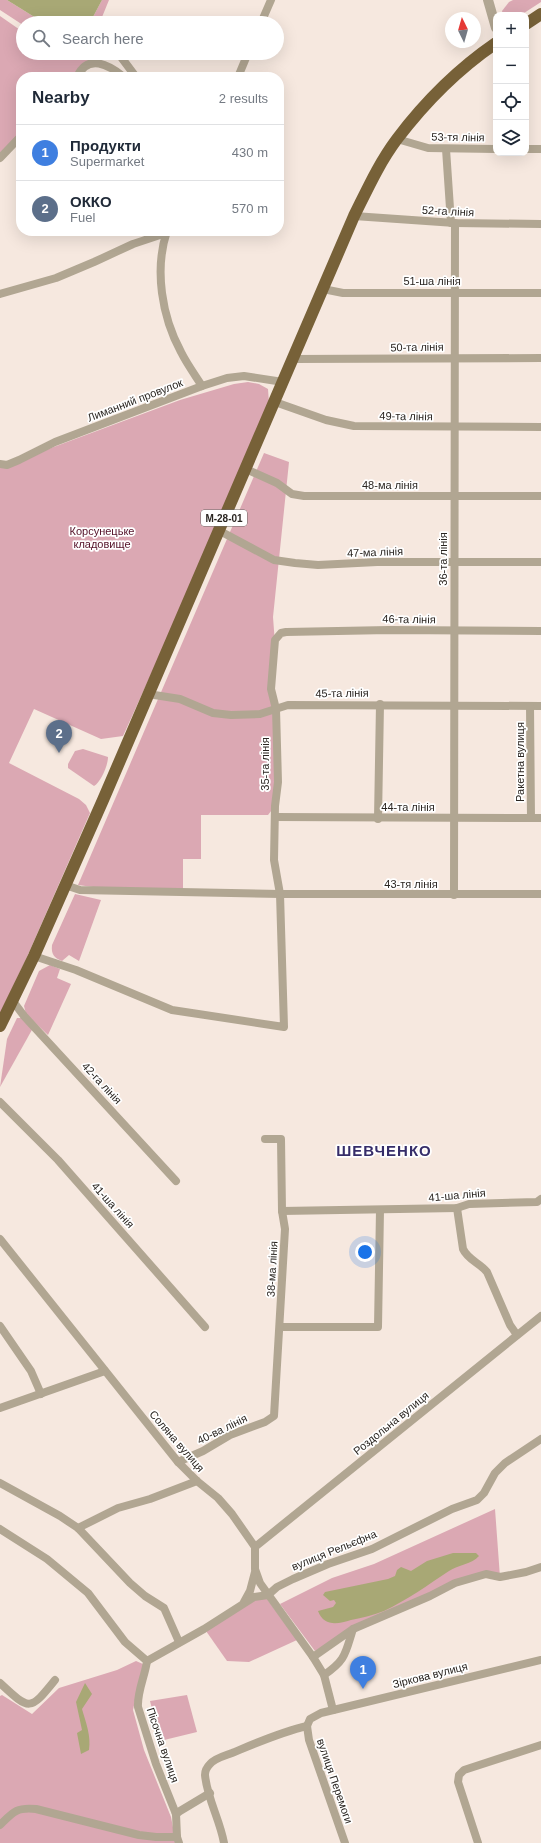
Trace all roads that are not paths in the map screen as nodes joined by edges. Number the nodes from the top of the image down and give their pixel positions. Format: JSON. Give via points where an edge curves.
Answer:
{"nodes":[{"id":1,"x":272,"y":0,"type":"edge"},
{"id":2,"x":488,"y":0,"type":"edge"},
{"id":3,"x":541,"y":14,"type":"edge"},
{"id":4,"x":265,"y":16,"type":"edge"},
{"id":5,"x":493,"y":18,"type":"edge"},
{"id":6,"x":529,"y":22,"type":"edge"},
{"id":7,"x":493,"y":45,"type":"edge"},
{"id":8,"x":123,"y":60,"type":"edge"},
{"id":9,"x":245,"y":60,"type":"edge"},
{"id":10,"x":81,"y":72,"type":"edge"},
{"id":11,"x":118,"y":72,"type":"edge"},
{"id":12,"x":132,"y":72,"type":"edge"},
{"id":13,"x":240,"y":72,"type":"edge"},
{"id":14,"x":397,"y":139,"type":"junction"},
{"id":15,"x":16,"y":141,"type":"edge"},
{"id":16,"x":446,"y":149,"type":"junction"},
{"id":17,"x":493,"y":149,"type":"edge"},
{"id":18,"x":529,"y":149,"type":"edge"},
{"id":19,"x":541,"y":149,"type":"edge"},
{"id":20,"x":0,"y":158,"type":"edge"},
{"id":21,"x":354,"y":216,"type":"junction"},
{"id":22,"x":453,"y":223,"type":"junction"},
{"id":23,"x":541,"y":224,"type":"edge"},
{"id":24,"x":156,"y":236,"type":"edge"},
{"id":25,"x":166,"y":236,"type":"edge"},
{"id":26,"x":323,"y":289,"type":"junction"},
{"id":27,"x":454,"y":292,"type":"junction"},
{"id":28,"x":541,"y":293,"type":"edge"},
{"id":29,"x":0,"y":294,"type":"edge"},
{"id":30,"x":454,"y":358,"type":"junction"},
{"id":31,"x":541,"y":358,"type":"edge"},
{"id":32,"x":293,"y":359,"type":"junction"},
{"id":33,"x":283,"y":382,"type":"junction"},
{"id":34,"x":202,"y":386,"type":"junction"},
{"id":35,"x":275,"y":402,"type":"junction"},
{"id":36,"x":454,"y":427,"type":"junction"},
{"id":37,"x":541,"y":427,"type":"edge"},
{"id":38,"x":0,"y":464,"type":"edge"},
{"id":39,"x":246,"y":469,"type":"junction"},
{"id":40,"x":454,"y":496,"type":"junction"},
{"id":41,"x":541,"y":496,"type":"edge"},
{"id":42,"x":218,"y":530,"type":"junction"},
{"id":43,"x":455,"y":561,"type":"junction"},
{"id":44,"x":541,"y":562,"type":"edge"},
{"id":45,"x":454,"y":631,"type":"junction"},
{"id":46,"x":541,"y":631,"type":"edge"},
{"id":47,"x":278,"y":636,"type":"joint"},
{"id":48,"x":148,"y":694,"type":"junction"},
{"id":49,"x":380,"y":704,"type":"junction"},
{"id":50,"x":454,"y":705,"type":"junction"},
{"id":51,"x":530,"y":706,"type":"junction"},
{"id":52,"x":541,"y":706,"type":"edge"},
{"id":53,"x":276,"y":709,"type":"junction"},
{"id":54,"x":276,"y":817,"type":"junction"},
{"id":55,"x":454,"y":818,"type":"junction"},
{"id":56,"x":531,"y":818,"type":"junction"},
{"id":57,"x":541,"y":818,"type":"edge"},
{"id":58,"x":378,"y":819,"type":"junction"},
{"id":59,"x":65,"y":885,"type":"junction"},
{"id":60,"x":280,"y":894,"type":"junction"},
{"id":61,"x":541,"y":894,"type":"edge"},
{"id":62,"x":454,"y":895,"type":"junction"},
{"id":63,"x":34,"y":956,"type":"junction"},
{"id":64,"x":12,"y":1000,"type":"junction"},
{"id":65,"x":0,"y":1026,"type":"edge"},
{"id":66,"x":0,"y":1102,"type":"edge"},
{"id":67,"x":265,"y":1140,"type":"dead end"},
{"id":68,"x":176,"y":1181,"type":"dead end"},
{"id":69,"x":539,"y":1200,"type":"edge"},
{"id":70,"x":457,"y":1208,"type":"junction"},
{"id":71,"x":380,"y":1210,"type":"junction"},
{"id":72,"x":282,"y":1211,"type":"junction"},
{"id":73,"x":0,"y":1239,"type":"edge"},
{"id":74,"x":541,"y":1316,"type":"edge"},
{"id":75,"x":0,"y":1326,"type":"edge"},
{"id":76,"x":205,"y":1327,"type":"dead end"},
{"id":77,"x":280,"y":1327,"type":"junction"},
{"id":78,"x":517,"y":1335,"type":"junction"},
{"id":79,"x":105,"y":1371,"type":"junction"},
{"id":80,"x":41,"y":1394,"type":"junction"},
{"id":81,"x":0,"y":1408,"type":"edge"},
{"id":82,"x":274,"y":1416,"type":"joint"},
{"id":83,"x":541,"y":1439,"type":"edge"},
{"id":84,"x":178,"y":1462,"type":"junction"},
{"id":85,"x":197,"y":1481,"type":"junction"},
{"id":86,"x":0,"y":1483,"type":"edge"},
{"id":87,"x":78,"y":1528,"type":"junction"},
{"id":88,"x":0,"y":1529,"type":"edge"},
{"id":89,"x":255,"y":1547,"type":"junction"},
{"id":90,"x":541,"y":1567,"type":"edge"},
{"id":91,"x":256,"y":1569,"type":"junction"},
{"id":92,"x":268,"y":1595,"type":"junction"},
{"id":93,"x":244,"y":1603,"type":"junction"},
{"id":94,"x":353,"y":1629,"type":"junction"},
{"id":95,"x":179,"y":1642,"type":"junction"},
{"id":96,"x":313,"y":1657,"type":"junction"},
{"id":97,"x":541,"y":1660,"type":"edge"},
{"id":98,"x":148,"y":1661,"type":"junction"},
{"id":99,"x":324,"y":1675,"type":"junction"},
{"id":100,"x":55,"y":1680,"type":"dead end"},
{"id":101,"x":0,"y":1684,"type":"edge"},
{"id":102,"x":333,"y":1710,"type":"junction"},
{"id":103,"x":307,"y":1726,"type":"junction"},
{"id":104,"x":541,"y":1746,"type":"edge"},
{"id":105,"x":210,"y":1793,"type":"junction"},
{"id":106,"x":176,"y":1814,"type":"junction"},
{"id":107,"x":0,"y":1825,"type":"edge"},
{"id":108,"x":178,"y":1840,"type":"edge"},
{"id":109,"x":224,"y":1843,"type":"edge"},
{"id":110,"x":345,"y":1843,"type":"edge"},
{"id":111,"x":478,"y":1843,"type":"edge"}],
"edges":[{"from":1,"to":4,"type":"street"},
{"from":2,"to":5,"type":"street"},
{"from":3,"to":6,"type":"highway"},
{"from":7,"to":14,"type":"highway","number":"М-28-01","via":[[470,61],[447,83]]},
{"from":8,"to":12,"type":"street"},
{"from":9,"to":13,"type":"street"},
{"from":10,"to":11,"type":"street","via":[[85,66],[99,62]]},
{"from":14,"to":16,"type":"street","name":"53-тя лінія","via":[[428,148]]},
{"from":14,"to":21,"type":"highway","number":"М-28-01","via":[[373,177]]},
{"from":15,"to":20,"type":"street"},
{"from":16,"to":17,"type":"street","name":"53-тя лінія"},
{"from":16,"to":22,"type":"street","name":"36-та лінія"},
{"from":18,"to":19,"type":"street"},
{"from":21,"to":22,"type":"street","name":"52-га лінія"},
{"from":21,"to":26,"type":"highway","number":"М-28-01"},
{"from":22,"to":23,"type":"street","name":"52-га лінія"},
{"from":22,"to":27,"type":"street","name":"36-та лінія"},
{"from":24,"to":29,"type":"street","via":[[56,278]]},
{"from":25,"to":34,"type":"street","via":[[159,274],[161,291],[172,334]]},
{"from":26,"to":27,"type":"street","name":"51-ша лінія","via":[[343,292]]},
{"from":26,"to":32,"type":"highway","number":"М-28-01"},
{"from":27,"to":28,"type":"street","name":"51-ша лінія"},
{"from":27,"to":30,"type":"street","name":"36-та лінія"},
{"from":30,"to":31,"type":"street","name":"50-та лінія"},
{"from":30,"to":32,"type":"street","name":"50-та лінія"},
{"from":30,"to":36,"type":"street","name":"36-та лінія"},
{"from":32,"to":33,"type":"highway","number":"М-28-01"},
{"from":33,"to":34,"type":"street","name":"Лиманний провулок","via":[[244,376]]},
{"from":33,"to":35,"type":"highway","number":"М-28-01"},
{"from":34,"to":38,"type":"street","name":"Лиманний провулок","via":[[55,442],[7,465]]},
{"from":35,"to":36,"type":"street","name":"49-та лінія","via":[[339,424]]},
{"from":35,"to":39,"type":"highway","number":"М-28-01"},
{"from":36,"to":37,"type":"street","name":"49-та лінія"},
{"from":36,"to":40,"type":"street","name":"36-та лінія"},
{"from":39,"to":40,"type":"street","name":"48-ма лінія","via":[[277,483],[292,494],[304,496]]},
{"from":39,"to":42,"type":"highway","number":"М-28-01"},
{"from":40,"to":41,"type":"street","name":"48-ма лінія"},
{"from":40,"to":43,"type":"street","name":"36-та лінія"},
{"from":42,"to":43,"type":"street","name":"47-ма лінія","via":[[274,560],[295,564]]},
{"from":42,"to":48,"type":"highway","number":"М-28-01"},
{"from":43,"to":44,"type":"street","name":"47-ма лінія"},
{"from":43,"to":45,"type":"street","name":"36-та лінія"},
{"from":45,"to":46,"type":"street","name":"46-та лінія"},
{"from":45,"to":47,"type":"street","name":"46-та лінія","via":[[286,632]]},
{"from":45,"to":50,"type":"street","name":"36-та лінія"},
{"from":47,"to":53,"type":"street","name":"35-та лінія","via":[[274,644],[270,689]]},
{"from":48,"to":53,"type":"street","name":"45-та лінія","via":[[180,699],[213,713],[260,714]]},
{"from":48,"to":59,"type":"highway","number":"М-28-01"},
{"from":49,"to":50,"type":"street","name":"45-та лінія"},
{"from":49,"to":53,"type":"street","name":"45-та лінія","via":[[288,705]]},
{"from":49,"to":58,"type":"street"},
{"from":50,"to":51,"type":"street","name":"45-та лінія"},
{"from":50,"to":55,"type":"street","name":"36-та лінія"},
{"from":51,"to":52,"type":"street","name":"45-та лінія"},
{"from":51,"to":56,"type":"street","name":"Ракетна вулиця"},
{"from":53,"to":54,"type":"street","name":"35-та лінія"},
{"from":54,"to":58,"type":"street","name":"44-та лінія"},
{"from":54,"to":60,"type":"street","name":"35-та лінія","via":[[274,860]]},
{"from":55,"to":56,"type":"street","name":"44-та лінія"},
{"from":55,"to":58,"type":"street","name":"44-та лінія"},
{"from":55,"to":62,"type":"street","name":"36-та лінія"},
{"from":56,"to":57,"type":"street","name":"44-та лінія"},
{"from":59,"to":60,"type":"street","name":"43-тя лінія","via":[[80,890],[105,892]]},
{"from":59,"to":63,"type":"highway","number":"М-28-01"},
{"from":60,"to":62,"type":"street","name":"43-тя лінія"},
{"from":60,"to":63,"type":"street","via":[[284,1027],[172,1010],[76,970]]},
{"from":61,"to":62,"type":"street","name":"43-тя лінія"},
{"from":63,"to":64,"type":"highway","number":"М-28-01"},
{"from":64,"to":65,"type":"highway","number":"М-28-01"},
{"from":64,"to":68,"type":"street","name":"42-га лінія"},
{"from":66,"to":76,"type":"street","name":"41-ша лінія","via":[[58,1160]]},
{"from":67,"to":72,"type":"street","name":"38-ма лінія","via":[[281,1140]]},
{"from":69,"to":70,"type":"street","name":"41-ша лінія","via":[[469,1204]]},
{"from":70,"to":71,"type":"street","name":"41-ша лінія"},
{"from":70,"to":78,"type":"street","via":[[465,1254],[482,1265],[487,1272],[510,1325]]},
{"from":71,"to":72,"type":"street","name":"41-ша лінія"},
{"from":71,"to":77,"type":"street","via":[[378,1327]]},
{"from":72,"to":77,"type":"street","name":"38-ма лінія","via":[[285,1229]]},
{"from":73,"to":79,"type":"street","name":"Соляна вулиця"},
{"from":74,"to":78,"type":"street","name":"Роздольна вулиця"},
{"from":75,"to":80,"type":"street","via":[[31,1371]]},
{"from":77,"to":82,"type":"street","name":"38-ма лінія"},
{"from":78,"to":89,"type":"street","name":"Роздольна вулиця"},
{"from":79,"to":80,"type":"street"},
{"from":79,"to":84,"type":"street","name":"Соляна вулиця"},
{"from":80,"to":81,"type":"street"},
{"from":82,"to":84,"type":"street","name":"40-ва лінія"},
{"from":83,"to":92,"type":"street","name":"вулиця Рельєфна","via":[[505,1463],[477,1500],[452,1509],[372,1549],[293,1579]]},
{"from":84,"to":85,"type":"street","name":"Соляна вулиця"},
{"from":85,"to":87,"type":"street","via":[[118,1508]]},
{"from":85,"to":89,"type":"street","name":"Соляна вулиця","via":[[218,1498]]},
{"from":86,"to":87,"type":"street"},
{"from":87,"to":95,"type":"street","via":[[130,1583],[164,1608]]},
{"from":88,"to":98,"type":"street","via":[[47,1559],[88,1593],[125,1642]]},
{"from":89,"to":91,"type":"street"},
{"from":90,"to":94,"type":"street","via":[[500,1577],[486,1574],[455,1583]]},
{"from":91,"to":92,"type":"street","via":[[260,1583]]},
{"from":91,"to":93,"type":"street"},
{"from":92,"to":93,"type":"street","name":"вулиця Рельєфна","via":[[254,1597]]},
{"from":92,"to":96,"type":"street"},
{"from":93,"to":95,"type":"street","name":"вулиця Рельєфна"},
{"from":94,"to":96,"type":"street"},
{"from":94,"to":99,"type":"street","via":[[343,1659],[338,1666]]},
{"from":95,"to":98,"type":"street","name":"вулиця Рельєфна"},
{"from":96,"to":99,"type":"street"},
{"from":97,"to":102,"type":"street","name":"Зіркова вулиця"},
{"from":98,"to":106,"type":"street","name":"Пісочна вулиця","via":[[138,1707],[156,1764]]},
{"from":99,"to":102,"type":"street"},
{"from":100,"to":101,"type":"street","via":[[38,1702],[33,1704],[23,1702]]},
{"from":102,"to":103,"type":"street","name":"Зіркова вулиця","via":[[310,1719]]},
{"from":103,"to":105,"type":"street","via":[[215,1760],[206,1769],[205,1775]]},
{"from":103,"to":110,"type":"street","name":"вулиця Перемоги","via":[[309,1740]]},
{"from":104,"to":111,"type":"street","via":[[464,1770],[459,1775],[458,1782]]},
{"from":105,"to":106,"type":"street"},
{"from":105,"to":109,"type":"street","via":[[222,1828]]},
{"from":106,"to":108,"type":"street","name":"Пісочна вулиця"},
{"from":107,"to":108,"type":"street","via":[[16,1810],[30,1808],[139,1835]]}]}
